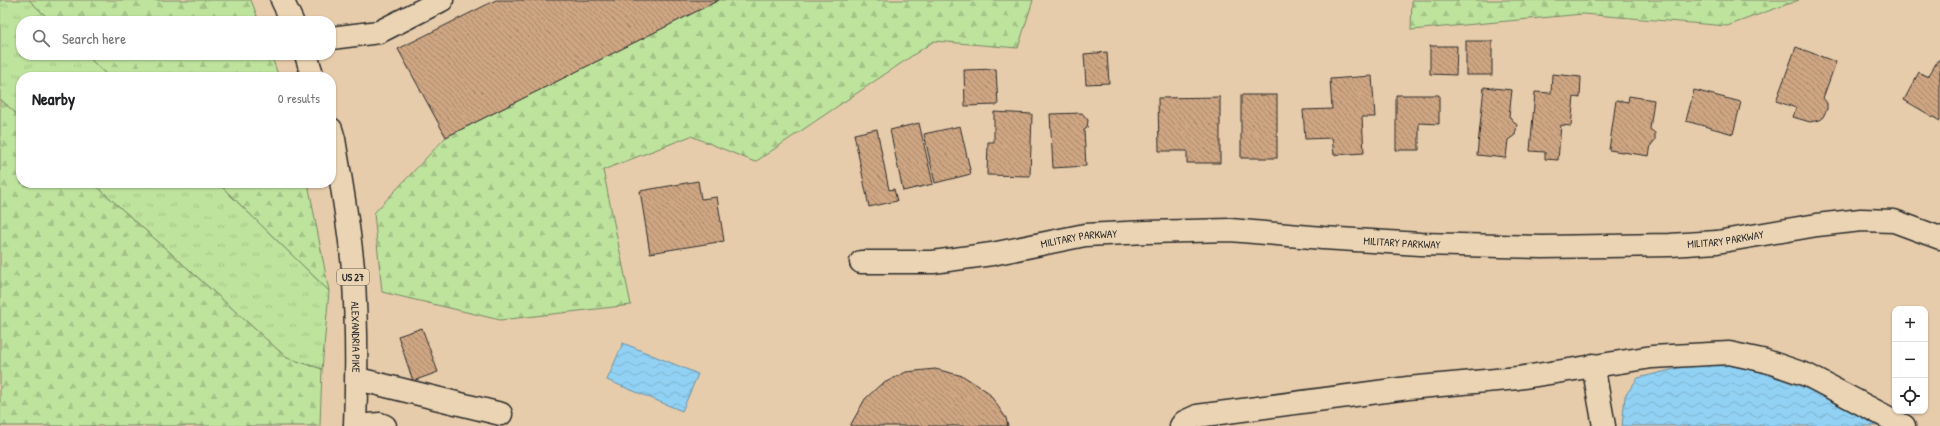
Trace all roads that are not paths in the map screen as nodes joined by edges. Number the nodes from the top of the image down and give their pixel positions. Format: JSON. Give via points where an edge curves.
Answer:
{"nodes":[{"id":1,"x":282,"y":0,"type":"edge"},
{"id":2,"x":442,"y":0,"type":"edge"},
{"id":3,"x":290,"y":16,"type":"edge"},
{"id":4,"x":336,"y":37,"type":"edge"},
{"id":5,"x":308,"y":60,"type":"edge"},
{"id":6,"x":311,"y":72,"type":"edge"},
{"id":7,"x":336,"y":151,"type":"edge"},
{"id":8,"x":1940,"y":238,"type":"edge"},
{"id":9,"x":861,"y":262,"type":"dead end"},
{"id":10,"x":1594,"y":365,"type":"junction"},
{"id":11,"x":358,"y":379,"type":"junction"},
{"id":12,"x":501,"y":414,"type":"dead end"},
{"id":13,"x":356,"y":426,"type":"edge"},
{"id":14,"x":385,"y":426,"type":"edge"},
{"id":15,"x":1181,"y":426,"type":"edge"},
{"id":16,"x":1604,"y":426,"type":"edge"},
{"id":17,"x":1904,"y":426,"type":"edge"}],
"edges":[{"from":1,"to":3,"type":"street"},
{"from":2,"to":4,"type":"street","via":[[379,32]]},
{"from":5,"to":6,"type":"street"},
{"from":7,"to":11,"type":"street","name":"ALEXANDRIA PIKE","number":"US 27","via":[[353,268]]},
{"from":8,"to":9,"type":"street","name":"MILITARY PARKWAY","via":[[1894,221],[1861,220],[1717,242],[1670,245],[1543,247],[1412,244],[1230,230],[1086,235],[992,254],[933,262]]},
{"from":10,"to":15,"type":"street","via":[[1518,378],[1408,388],[1197,416]]},
{"from":10,"to":16,"type":"street"},
{"from":10,"to":17,"type":"street","via":[[1652,357],[1729,353],[1766,361],[1807,375]]},
{"from":11,"to":12,"type":"street"},
{"from":11,"to":13,"type":"street","name":"ALEXANDRIA PIKE","number":"US 27"},
{"from":13,"to":14,"type":"street"}]}
